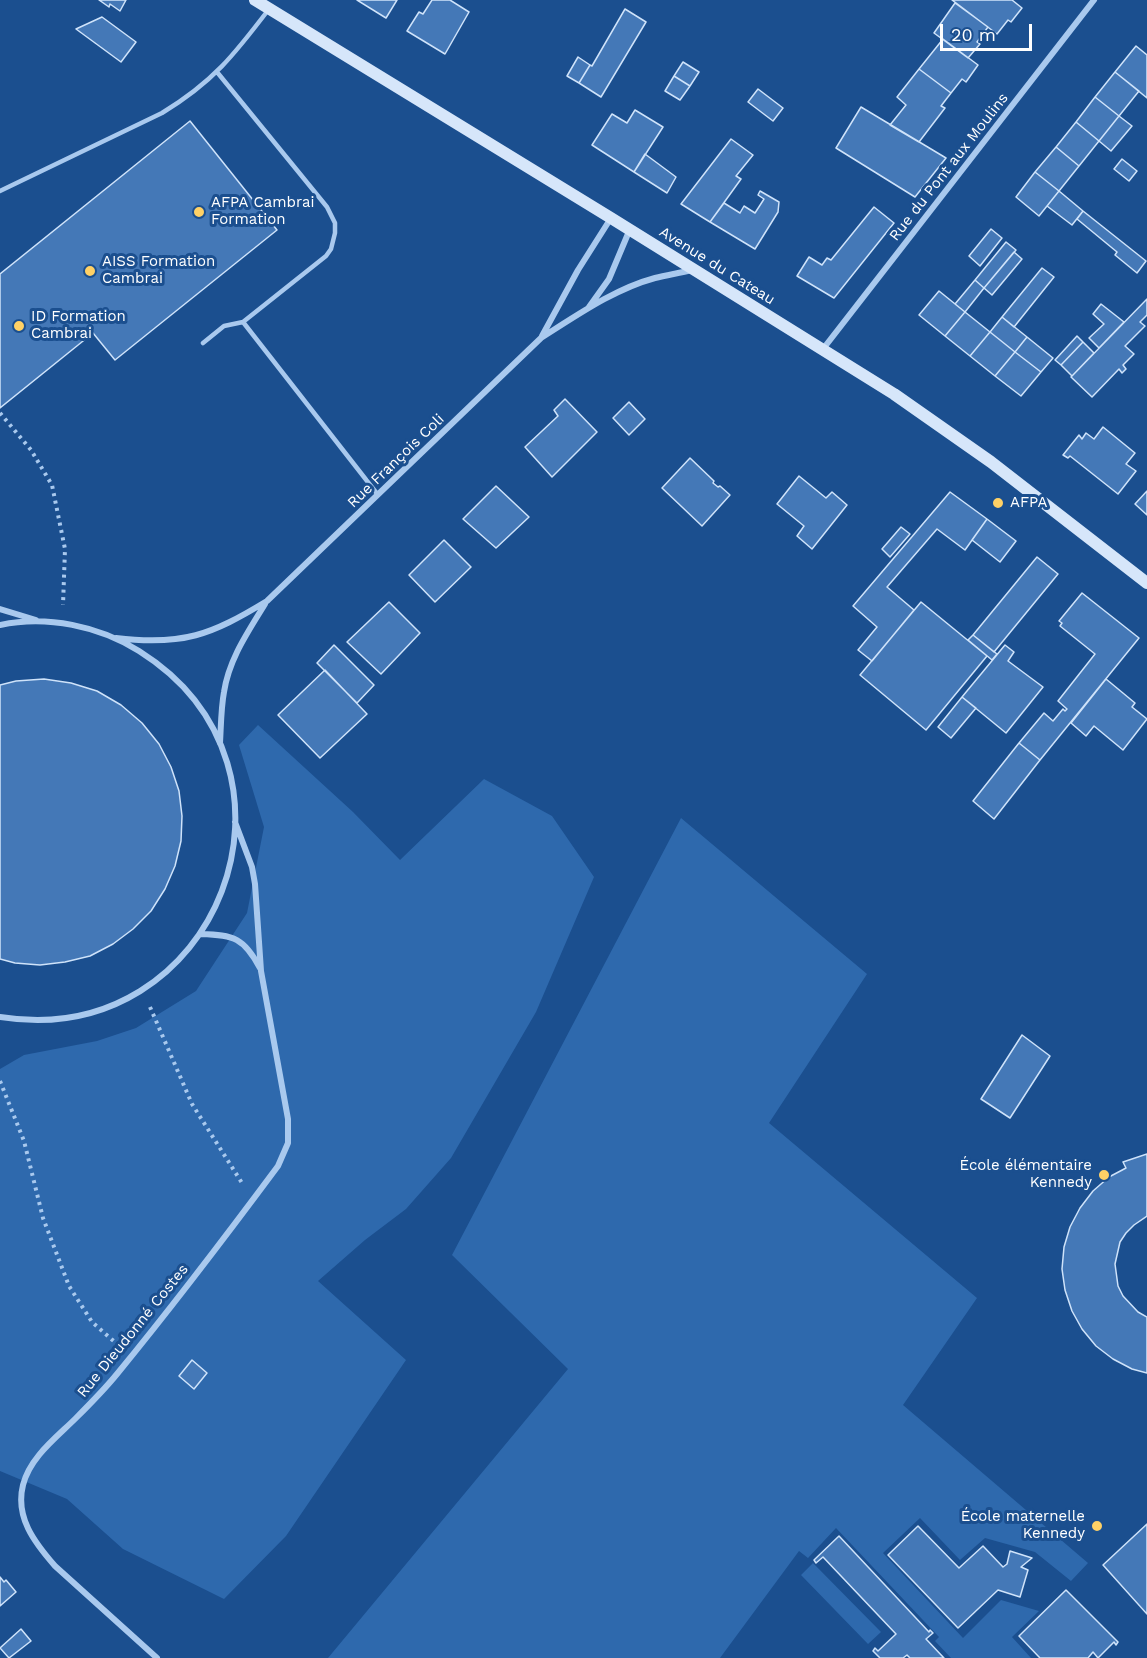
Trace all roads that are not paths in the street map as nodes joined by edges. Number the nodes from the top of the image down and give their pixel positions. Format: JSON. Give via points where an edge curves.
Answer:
{"nodes":[{"id":1,"x":255,"y":0,"type":"edge"},
{"id":2,"x":1094,"y":0,"type":"edge"},
{"id":3,"x":269,"y":9,"type":"junction"},
{"id":4,"x":217,"y":72,"type":"junction"},
{"id":5,"x":0,"y":191,"type":"edge"},
{"id":6,"x":611,"y":218,"type":"junction"},
{"id":7,"x":630,"y":230,"type":"junction"},
{"id":8,"x":695,"y":270,"type":"junction"},
{"id":9,"x":587,"y":310,"type":"junction"},
{"id":10,"x":243,"y":322,"type":"junction"},
{"id":11,"x":541,"y":338,"type":"junction"},
{"id":12,"x":203,"y":343,"type":"dead end"},
{"id":13,"x":823,"y":349,"type":"junction"},
{"id":14,"x":378,"y":495,"type":"junction"},
{"id":15,"x":1147,"y":583,"type":"edge"},
{"id":16,"x":267,"y":601,"type":"junction"},
{"id":17,"x":0,"y":609,"type":"edge"},
{"id":18,"x":42,"y":622,"type":"junction"},
{"id":19,"x":0,"y":625,"type":"edge"},
{"id":20,"x":116,"y":638,"type":"junction"},
{"id":21,"x":220,"y":745,"type":"junction"},
{"id":22,"x":235,"y":822,"type":"junction"},
{"id":23,"x":201,"y":934,"type":"junction"},
{"id":24,"x":261,"y":971,"type":"junction"},
{"id":25,"x":0,"y":1017,"type":"edge"},
{"id":26,"x":157,"y":1658,"type":"edge"}],
"edges":[{"from":1,"to":3,"type":"main road","name":"Avenue du Cateau"},
{"from":2,"to":13,"type":"street","name":"Rue du Pont aux Moulins"},
{"from":3,"to":4,"type":"lane"},
{"from":3,"to":6,"type":"main road","name":"Avenue du Cateau"},
{"from":4,"to":5,"type":"lane","via":[[162,113]]},
{"from":4,"to":10,"type":"lane","via":[[327,207],[335,223],[334,241],[326,256]]},
{"from":6,"to":7,"type":"main road","name":"Avenue du Cateau"},
{"from":6,"to":11,"type":"street","name":"Rue François Coli"},
{"from":7,"to":8,"type":"main road","name":"Avenue du Cateau"},
{"from":7,"to":9,"type":"street","name":"Rue François Coli","via":[[609,279]]},
{"from":8,"to":9,"type":"street","name":"Rue François Coli","via":[[654,278]]},
{"from":8,"to":13,"type":"main road","name":"Avenue du Cateau"},
{"from":9,"to":11,"type":"street","name":"Rue François Coli"},
{"from":10,"to":12,"type":"lane","via":[[219,328]]},
{"from":10,"to":14,"type":"lane"},
{"from":11,"to":14,"type":"street","name":"Rue François Coli"},
{"from":13,"to":15,"type":"main road","name":"Avenue du Cateau","via":[[957,438]]},
{"from":14,"to":16,"type":"street","name":"Rue François Coli"},
{"from":16,"to":20,"type":"street","name":"Rue François Coli","via":[[198,636],[164,641]]},
{"from":16,"to":21,"type":"street","name":"Rue François Coli","via":[[229,671]]},
{"from":17,"to":18,"type":"street"},
{"from":18,"to":19,"type":"street"},
{"from":18,"to":20,"type":"street","via":[[80,626]]},
{"from":20,"to":21,"type":"street","via":[[149,657],[178,682],[202,711]]},
{"from":21,"to":22,"type":"street","via":[[232,783]]},
{"from":22,"to":23,"type":"street","via":[[226,880]]},
{"from":22,"to":24,"type":"street","name":"Rue Dieudonné Costes","via":[[255,884]]},
{"from":23,"to":24,"type":"street","name":"Rue Dieudonné Costes","via":[[223,936],[243,944]]},
{"from":23,"to":25,"type":"street","via":[[168,971],[142,990],[107,1007],[69,1018]]},
{"from":24,"to":26,"type":"street","name":"Rue Dieudonné Costes","via":[[289,1130],[281,1159],[131,1357],[36,1459],[24,1483],[22,1510],[32,1537],[55,1566]]}]}
